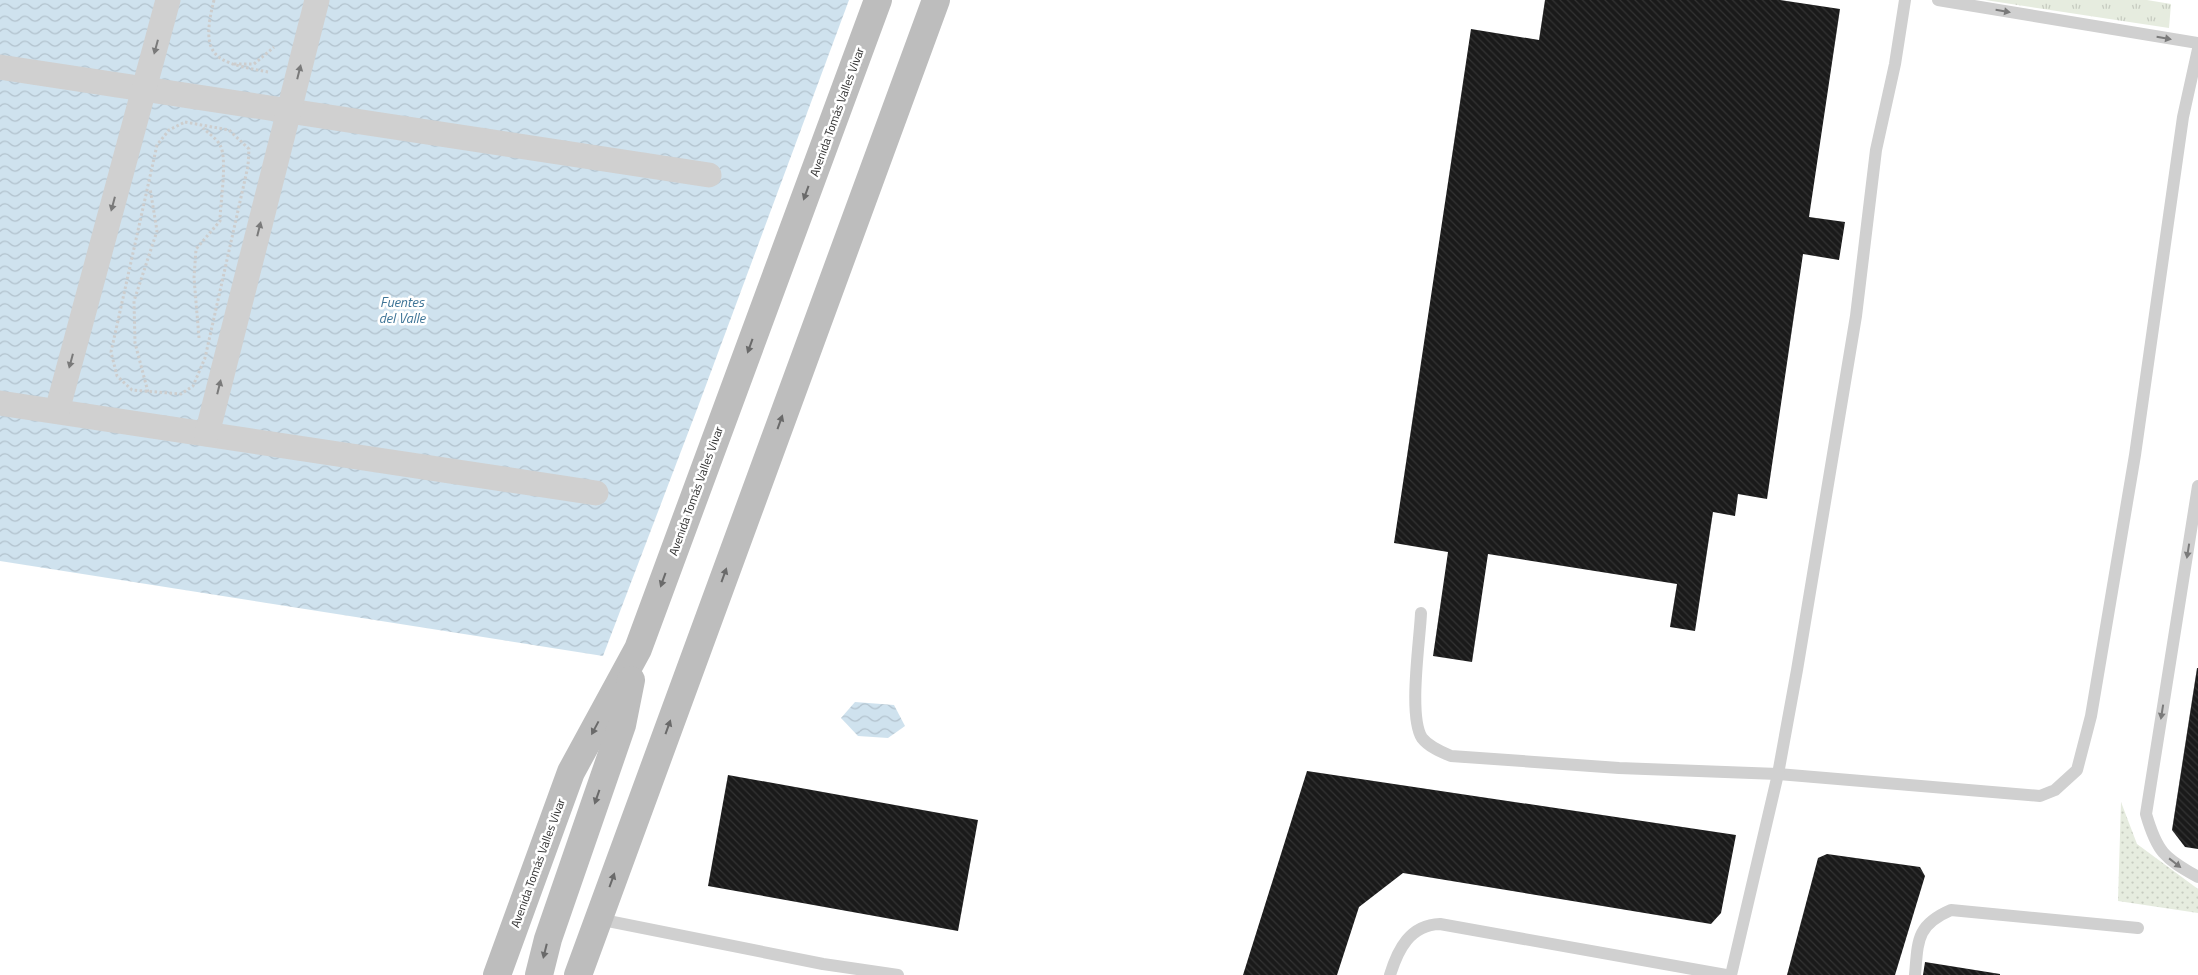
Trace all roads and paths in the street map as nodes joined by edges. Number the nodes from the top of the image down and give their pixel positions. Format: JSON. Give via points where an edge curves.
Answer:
{"nodes":[{"id":1,"x":168,"y":0,"type":"edge"},
{"id":2,"x":214,"y":0,"type":"edge"},
{"id":3,"x":318,"y":0,"type":"edge"},
{"id":4,"x":878,"y":0,"type":"edge"},
{"id":5,"x":936,"y":0,"type":"edge"},
{"id":6,"x":1905,"y":0,"type":"edge"},
{"id":7,"x":1938,"y":0,"type":"edge"},
{"id":8,"x":2198,"y":43,"type":"edge"},
{"id":9,"x":276,"y":45,"type":"dead end"},
{"id":10,"x":2198,"y":49,"type":"edge"},
{"id":11,"x":228,"y":64,"type":"junction"},
{"id":12,"x":0,"y":67,"type":"edge"},
{"id":13,"x":274,"y":69,"type":"dead end"},
{"id":14,"x":144,"y":89,"type":"junction"},
{"id":15,"x":289,"y":111,"type":"junction"},
{"id":16,"x":199,"y":124,"type":"junction"},
{"id":17,"x":709,"y":175,"type":"dead end"},
{"id":18,"x":149,"y":182,"type":"junction"},
{"id":19,"x":199,"y":342,"type":"dead end"},
{"id":20,"x":200,"y":359,"type":"dead end"},
{"id":21,"x":201,"y":367,"type":"junction"},
{"id":22,"x":148,"y":392,"type":"junction"},
{"id":23,"x":0,"y":403,"type":"edge"},
{"id":24,"x":57,"y":411,"type":"junction"},
{"id":25,"x":207,"y":434,"type":"junction"},
{"id":26,"x":2198,"y":486,"type":"edge"},
{"id":27,"x":596,"y":493,"type":"dead end"},
{"id":28,"x":1421,"y":613,"type":"dead end"},
{"id":29,"x":638,"y":649,"type":"junction"},
{"id":30,"x":1778,"y":774,"type":"junction"},
{"id":31,"x":2198,"y":877,"type":"edge"},
{"id":32,"x":598,"y":919,"type":"junction"},
{"id":33,"x":2138,"y":928,"type":"dead end"},
{"id":34,"x":497,"y":975,"type":"edge"},
{"id":35,"x":539,"y":975,"type":"edge"},
{"id":36,"x":578,"y":975,"type":"edge"},
{"id":37,"x":898,"y":975,"type":"edge"},
{"id":38,"x":1390,"y":975,"type":"edge"},
{"id":39,"x":1726,"y":975,"type":"edge"},
{"id":40,"x":1731,"y":975,"type":"edge"},
{"id":41,"x":1915,"y":975,"type":"edge"}],
"edges":[{"from":1,"to":14,"type":"street","one_way":true},
{"from":2,"to":11,"type":"path","via":[[207,26],[212,51]]},
{"from":15,"to":3,"type":"street","one_way":true},
{"from":4,"to":29,"type":"street","name":"Avenida Tomás Valles Vivar","one_way":true},
{"from":32,"to":5,"type":"street","one_way":true},
{"from":6,"to":30,"type":"lane","via":[[1876,150],[1856,316]]},
{"from":7,"to":8,"type":"lane","one_way":true},
{"from":9,"to":11,"type":"path","via":[[254,64]]},
{"from":10,"to":30,"type":"lane","via":[[2183,117],[2107,631],[2092,716],[2077,770],[2055,790],[2040,796]]},
{"from":11,"to":13,"type":"path","via":[[269,72]]},
{"from":12,"to":14,"type":"street"},
{"from":14,"to":15,"type":"street"},
{"from":14,"to":24,"type":"street","one_way":true},
{"from":15,"to":17,"type":"street"},
{"from":25,"to":15,"type":"street","one_way":true},
{"from":16,"to":18,"type":"path","via":[[185,122],[169,130],[157,145]]},
{"from":16,"to":19,"type":"path","via":[[220,146],[224,174],[220,221],[196,249],[194,278]]},
{"from":16,"to":21,"type":"path","via":[[229,130],[249,148],[248,166]]},
{"from":18,"to":22,"type":"path","via":[[157,231],[134,301],[135,342]]},
{"from":18,"to":22,"type":"path","via":[[111,352],[117,376],[132,390]]},
{"from":20,"to":21,"type":"path"},
{"from":21,"to":22,"type":"path","via":[[193,386],[181,394]]},
{"from":23,"to":24,"type":"street"},
{"from":24,"to":25,"type":"street"},
{"from":25,"to":27,"type":"street"},
{"from":26,"to":31,"type":"lane","one_way":true,"via":[[2146,814],[2154,843],[2174,863]]},
{"from":28,"to":30,"type":"lane","via":[[1415,718],[1422,738],[1434,749],[1461,757],[1619,768]]},
{"from":29,"to":34,"type":"street","name":"Avenida Tomás Valles Vivar","one_way":true,"via":[[572,772]]},
{"from":29,"to":35,"type":"street","one_way":true,"via":[[622,725],[548,939]]},
{"from":30,"to":40,"type":"lane"},
{"from":32,"to":36,"type":"street"},
{"from":32,"to":37,"type":"lane","via":[[823,964]]},
{"from":33,"to":41,"type":"lane","via":[[1951,910],[1933,917],[1923,930]]},
{"from":38,"to":39,"type":"lane","via":[[1395,959],[1411,934],[1426,925],[1440,924]]}]}
